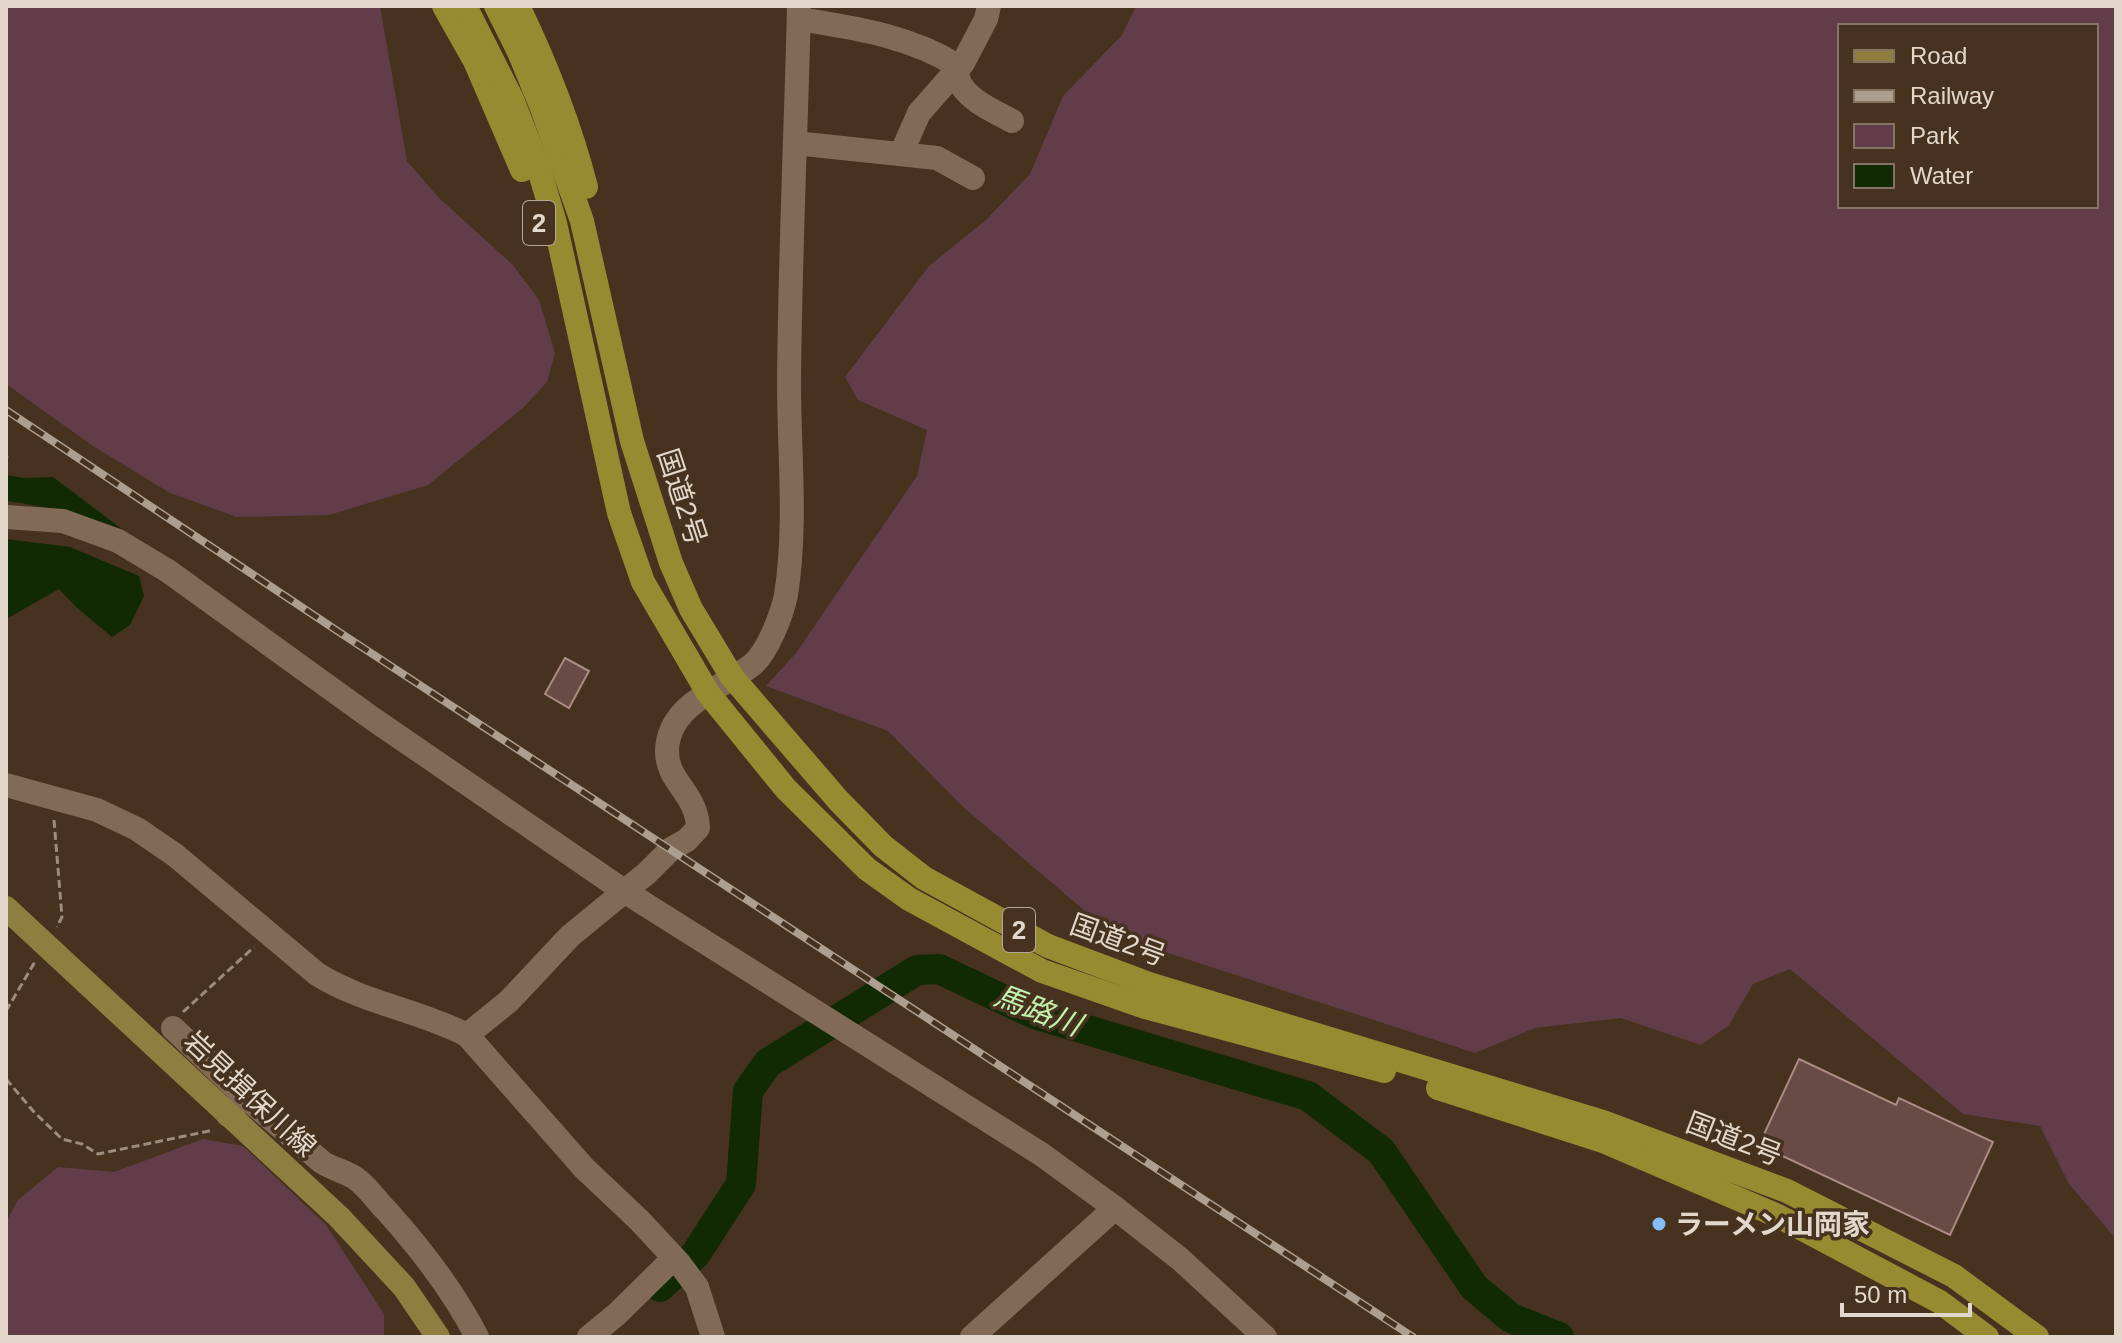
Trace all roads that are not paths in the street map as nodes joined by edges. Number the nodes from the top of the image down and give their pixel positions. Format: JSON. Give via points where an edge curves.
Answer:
{"nodes":[{"id":1,"x":444,"y":6,"type":"edge"},
{"id":2,"x":465,"y":6,"type":"edge"},
{"id":3,"x":496,"y":6,"type":"edge"},
{"id":4,"x":518,"y":6,"type":"edge"},
{"id":5,"x":989,"y":6,"type":"edge"},
{"id":6,"x":799,"y":12,"type":"edge"},
{"id":7,"x":958,"y":72,"type":"junction"},
{"id":8,"x":1012,"y":121,"type":"dead end"},
{"id":9,"x":795,"y":143,"type":"junction"},
{"id":10,"x":901,"y":154,"type":"junction"},
{"id":11,"x":973,"y":178,"type":"dead end"},
{"id":12,"x":632,"y":441,"type":"junction"},
{"id":13,"x":606,"y":451,"type":"junction"},
{"id":14,"x":6,"y":517,"type":"edge"},
{"id":15,"x":732,"y":677,"type":"junction"},
{"id":16,"x":708,"y":693,"type":"junction"},
{"id":17,"x":6,"y":785,"type":"edge"},
{"id":18,"x":624,"y":891,"type":"junction"},
{"id":19,"x":6,"y":908,"type":"edge"},
{"id":20,"x":173,"y":1028,"type":"road end"},
{"id":21,"x":467,"y":1035,"type":"junction"},
{"id":22,"x":244,"y":1096,"type":"junction"},
{"id":23,"x":228,"y":1115,"type":"junction"},
{"id":24,"x":1115,"y":1208,"type":"junction"},
{"id":25,"x":681,"y":1266,"type":"junction"},
{"id":26,"x":438,"y":1337,"type":"edge"},
{"id":27,"x":477,"y":1337,"type":"edge"},
{"id":28,"x":589,"y":1337,"type":"edge"},
{"id":29,"x":713,"y":1337,"type":"edge"},
{"id":30,"x":972,"y":1337,"type":"edge"},
{"id":31,"x":1265,"y":1337,"type":"edge"},
{"id":32,"x":1987,"y":1337,"type":"edge"},
{"id":33,"x":2037,"y":1337,"type":"edge"}],
"edges":[{"from":1,"to":13,"type":"highway","number":"2","via":[[475,61],[525,178],[591,420]]},
{"from":2,"to":13,"type":"highway","name":"国道2号","number":"2","via":[[512,99],[538,166]]},
{"from":3,"to":12,"type":"highway","name":"国道2号","number":"2","via":[[542,108],[582,221]]},
{"from":4,"to":12,"type":"highway","via":[[576,150],[607,268],[630,379]]},
{"from":5,"to":7,"type":"street"},
{"from":6,"to":7,"type":"street","via":[[935,52]]},
{"from":6,"to":9,"type":"street"},
{"from":7,"to":8,"type":"street","via":[[963,88]]},
{"from":7,"to":10,"type":"street","via":[[919,113]]},
{"from":9,"to":10,"type":"street"},
{"from":9,"to":15,"type":"street","via":[[789,382],[792,555],[782,614],[755,663]]},
{"from":10,"to":11,"type":"street","via":[[937,158]]},
{"from":12,"to":15,"type":"highway","name":"国道2号","number":"2","via":[[671,563],[691,609]]},
{"from":13,"to":16,"type":"highway","name":"国道2号","number":"2","via":[[619,513],[643,582]]},
{"from":14,"to":18,"type":"street","via":[[63,521],[118,541],[168,571]]},
{"from":15,"to":16,"type":"street"},
{"from":15,"to":33,"type":"highway","name":"国道2号","number":"2","via":[[883,846],[924,878],[1048,946],[1149,984],[1603,1122],[1787,1191],[1954,1276]]},
{"from":16,"to":18,"type":"street","via":[[673,725],[667,754],[697,812],[698,828]]},
{"from":16,"to":32,"type":"highway","name":"国道2号","number":"2","via":[[786,789],[867,869],[909,899],[1042,971],[1145,1007],[1393,1074],[1603,1141],[1778,1216],[1940,1302]]},
{"from":17,"to":21,"type":"street","via":[[97,810],[137,829],[337,987]]},
{"from":18,"to":21,"type":"street"},
{"from":18,"to":24,"type":"street","via":[[1041,1154]]},
{"from":19,"to":23,"type":"main road","name":"岩見揖保川線"},
{"from":20,"to":22,"type":"street"},
{"from":21,"to":25,"type":"street","via":[[584,1168]]},
{"from":22,"to":23,"type":"street"},
{"from":22,"to":27,"type":"street","via":[[322,1162],[364,1186],[440,1275]]},
{"from":23,"to":26,"type":"main road","name":"岩見揖保川線","via":[[375,1255]]},
{"from":24,"to":30,"type":"street"},
{"from":24,"to":31,"type":"street"},
{"from":25,"to":28,"type":"street"},
{"from":25,"to":29,"type":"street","via":[[705,1308]]}]}
